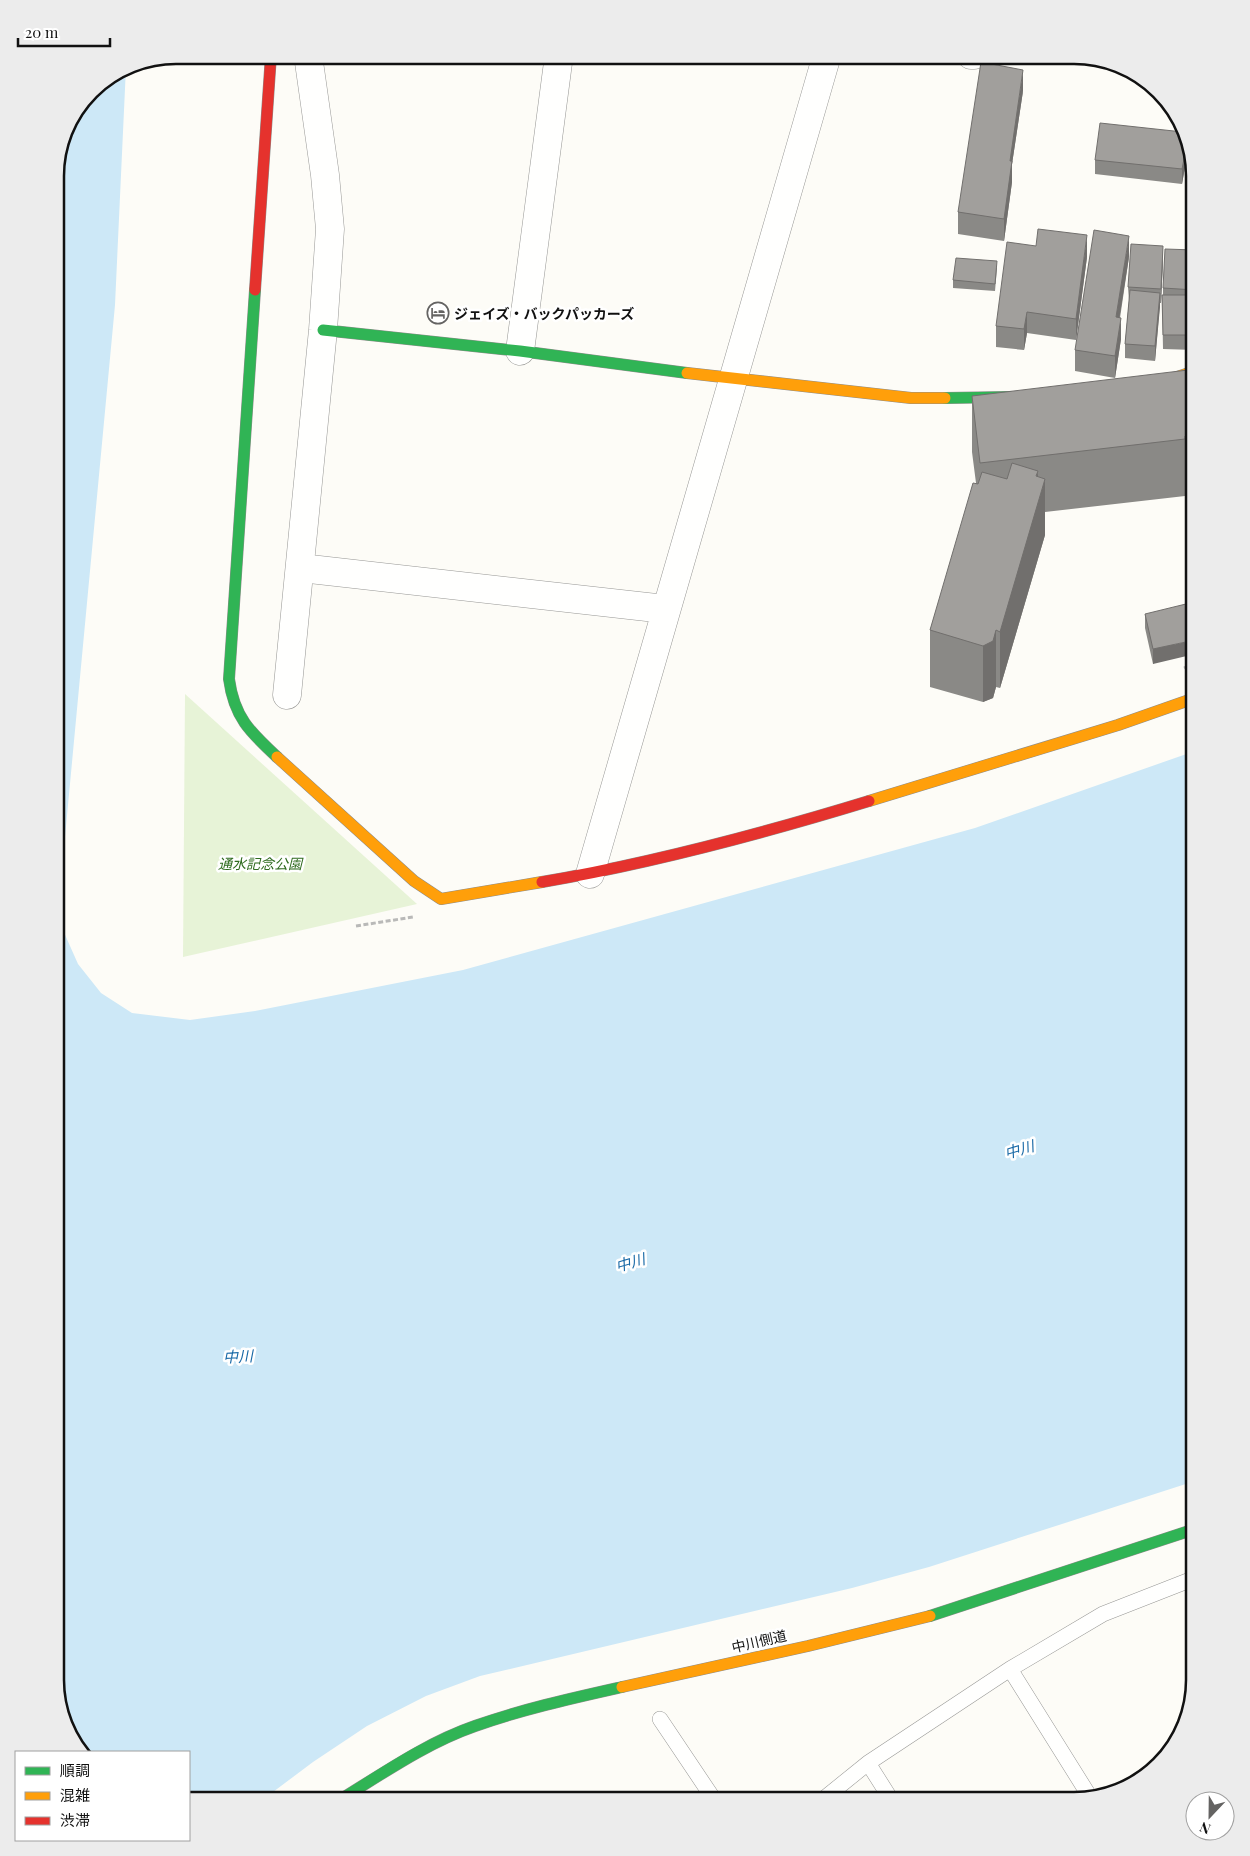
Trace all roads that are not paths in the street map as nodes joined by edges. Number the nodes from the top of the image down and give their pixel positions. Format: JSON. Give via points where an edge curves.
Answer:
{"nodes":[{"id":1,"x":270,"y":64,"type":"edge"},
{"id":2,"x":309,"y":64,"type":"edge"},
{"id":3,"x":558,"y":64,"type":"edge"},
{"id":4,"x":824,"y":64,"type":"edge"},
{"id":5,"x":323,"y":330,"type":"junction"},
{"id":6,"x":520,"y":351,"type":"junction"},
{"id":7,"x":1186,"y":374,"type":"edge"},
{"id":8,"x":734,"y":379,"type":"junction"},
{"id":9,"x":1142,"y":389,"type":"edge"},
{"id":10,"x":1018,"y":397,"type":"edge"},
{"id":11,"x":301,"y":568,"type":"junction"},
{"id":12,"x":666,"y":609,"type":"junction"},
{"id":13,"x":287,"y":695,"type":"dead end"},
{"id":14,"x":1186,"y":701,"type":"edge"},
{"id":15,"x":590,"y":874,"type":"junction"},
{"id":16,"x":1186,"y":1532,"type":"edge"},
{"id":17,"x":1186,"y":1582,"type":"edge"},
{"id":18,"x":1010,"y":1669,"type":"junction"},
{"id":19,"x":660,"y":1719,"type":"dead end"},
{"id":20,"x":868,"y":1763,"type":"junction"},
{"id":21,"x":1086,"y":1791,"type":"edge"},
{"id":22,"x":353,"y":1792,"type":"edge"},
{"id":23,"x":709,"y":1792,"type":"edge"},
{"id":24,"x":832,"y":1792,"type":"edge"},
{"id":25,"x":886,"y":1792,"type":"edge"}],
"edges":[{"from":1,"to":15,"type":"street","via":[[230,679],[234,708],[252,734],[300,779],[414,881],[441,899]]},
{"from":2,"to":5,"type":"street","via":[[330,229]]},
{"from":3,"to":6,"type":"street"},
{"from":4,"to":8,"type":"street"},
{"from":5,"to":6,"type":"street"},
{"from":5,"to":11,"type":"street"},
{"from":6,"to":8,"type":"street"},
{"from":7,"to":9,"type":"street"},
{"from":8,"to":10,"type":"street","via":[[911,398]]},
{"from":8,"to":12,"type":"street"},
{"from":11,"to":12,"type":"street"},
{"from":11,"to":13,"type":"street"},
{"from":12,"to":15,"type":"street"},
{"from":14,"to":15,"type":"street","via":[[1118,725],[770,831]]},
{"from":16,"to":22,"type":"street","name":"中川側道","via":[[942,1612],[808,1646],[546,1704],[474,1726],[425,1748]]},
{"from":17,"to":18,"type":"lane","via":[[1103,1614]]},
{"from":18,"to":20,"type":"lane"},
{"from":18,"to":21,"type":"lane"},
{"from":19,"to":23,"type":"lane"},
{"from":20,"to":24,"type":"lane"},
{"from":20,"to":25,"type":"lane"}]}
